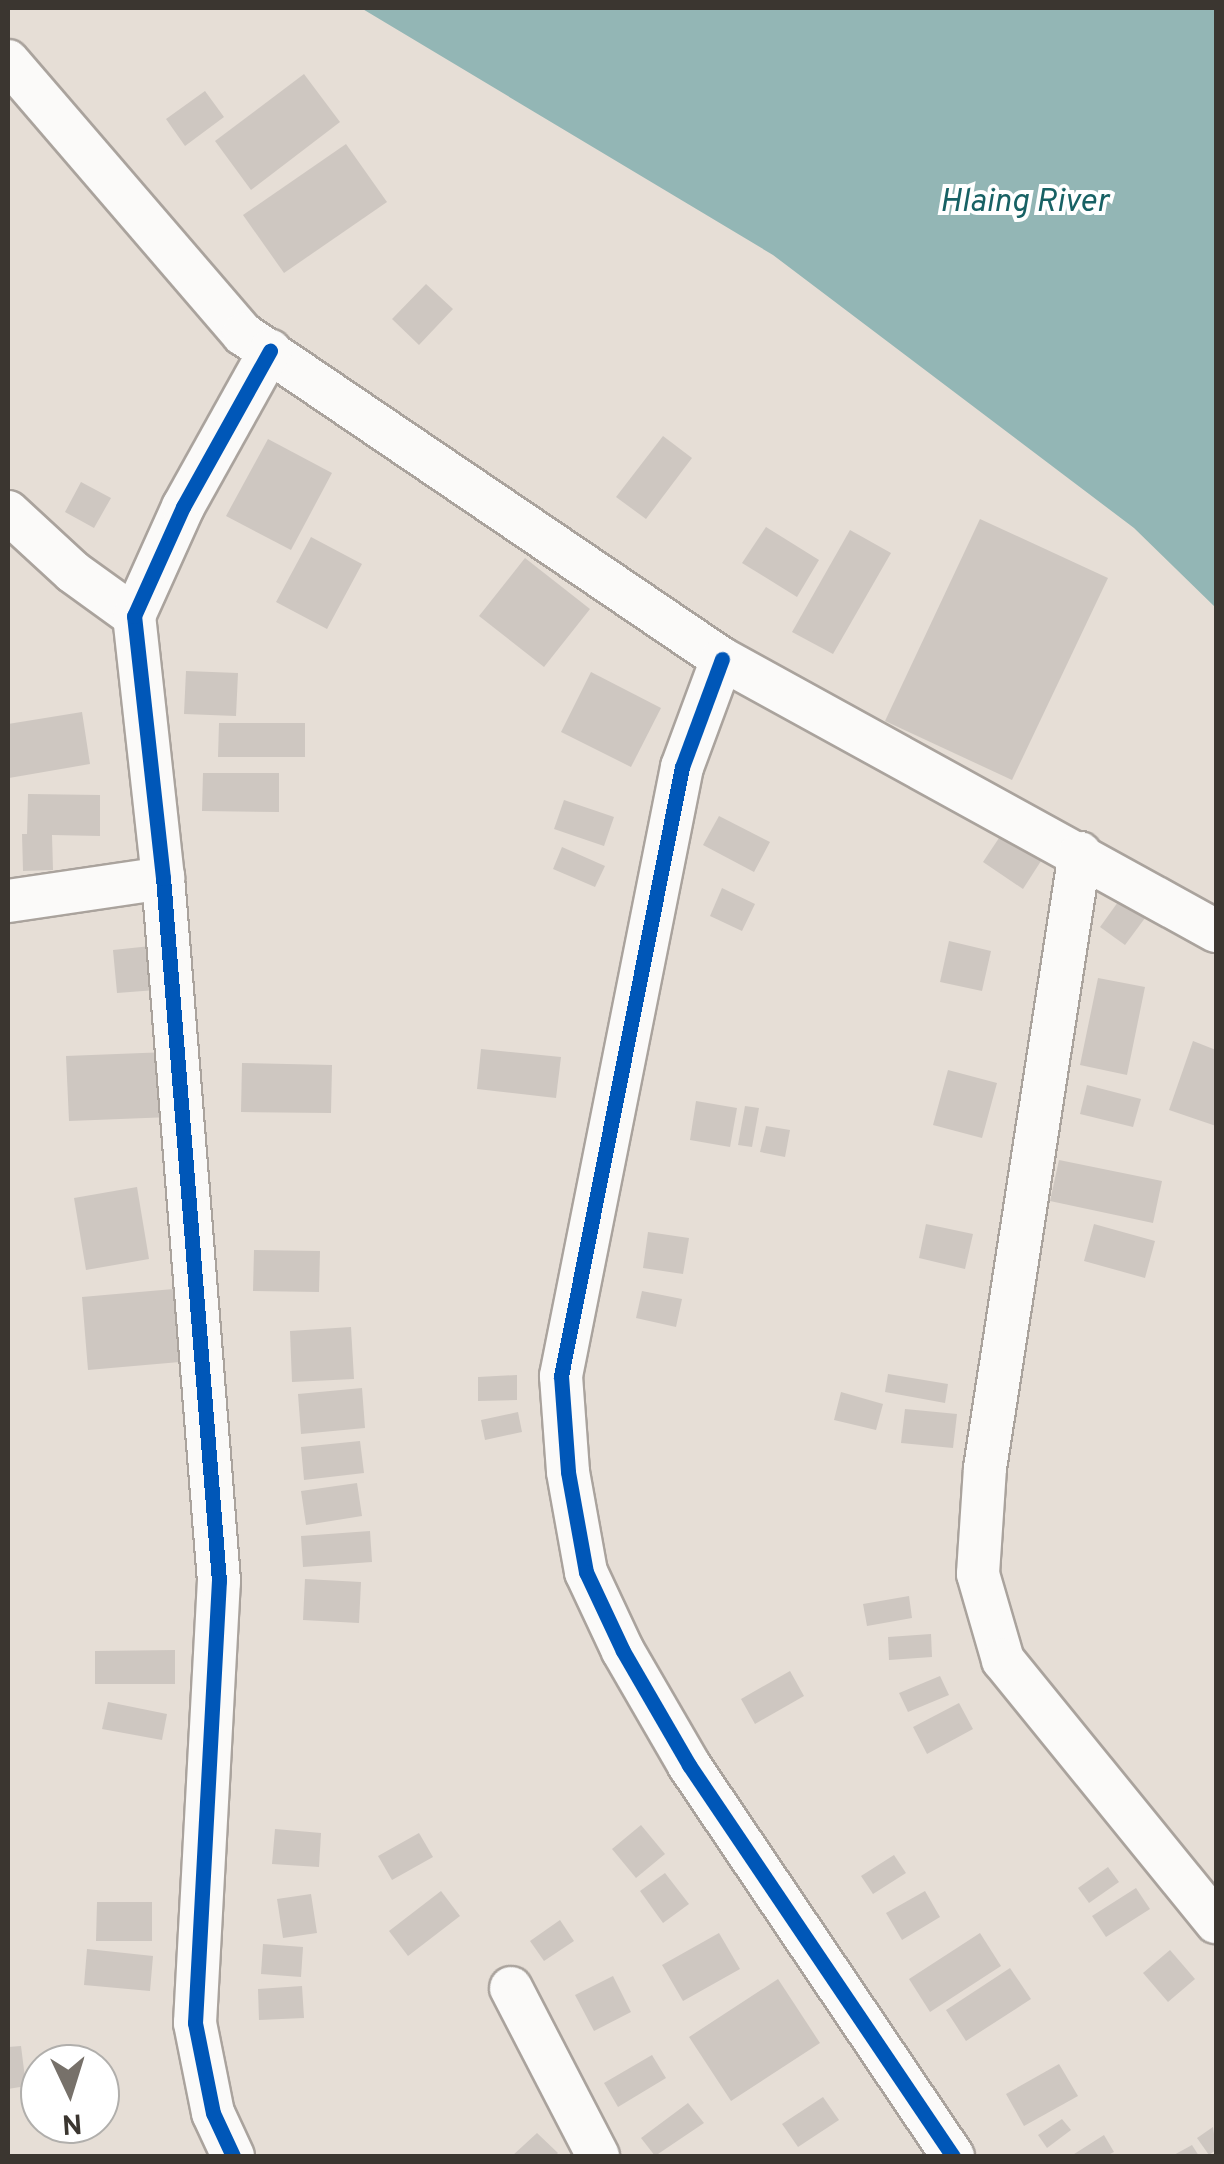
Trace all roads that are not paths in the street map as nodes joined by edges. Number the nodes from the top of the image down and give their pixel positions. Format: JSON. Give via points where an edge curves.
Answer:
{"nodes":[{"id":1,"x":8,"y":61,"type":"edge"},
{"id":2,"x":270,"y":351,"type":"junction"},
{"id":3,"x":8,"y":512,"type":"edge"},
{"id":4,"x":134,"y":616,"type":"junction"},
{"id":5,"x":722,"y":659,"type":"junction"},
{"id":6,"x":1080,"y":853,"type":"junction"},
{"id":7,"x":163,"y":878,"type":"junction"},
{"id":8,"x":8,"y":901,"type":"edge"},
{"id":9,"x":1216,"y":931,"type":"edge"},
{"id":10,"x":1216,"y":1922,"type":"edge"},
{"id":11,"x":511,"y":1988,"type":"dead end"},
{"id":12,"x":233,"y":2156,"type":"edge"},
{"id":13,"x":598,"y":2156,"type":"edge"},
{"id":14,"x":954,"y":2156,"type":"edge"}],
"edges":[{"from":1,"to":2,"type":"street","via":[[242,334]]},
{"from":2,"to":4,"type":"street","via":[[183,507]]},
{"from":2,"to":5,"type":"street"},
{"from":3,"to":4,"type":"street"},
{"from":4,"to":7,"type":"street"},
{"from":5,"to":6,"type":"street"},
{"from":5,"to":14,"type":"street","via":[[682,767],[561,1376],[568,1472],[586,1572],[623,1651],[689,1764]]},
{"from":6,"to":9,"type":"street"},
{"from":6,"to":10,"type":"street","via":[[985,1468],[978,1574],[1002,1660]]},
{"from":7,"to":8,"type":"street"},
{"from":7,"to":12,"type":"street","via":[[219,1581],[196,2022],[213,2113]]},
{"from":11,"to":13,"type":"street"}]}
